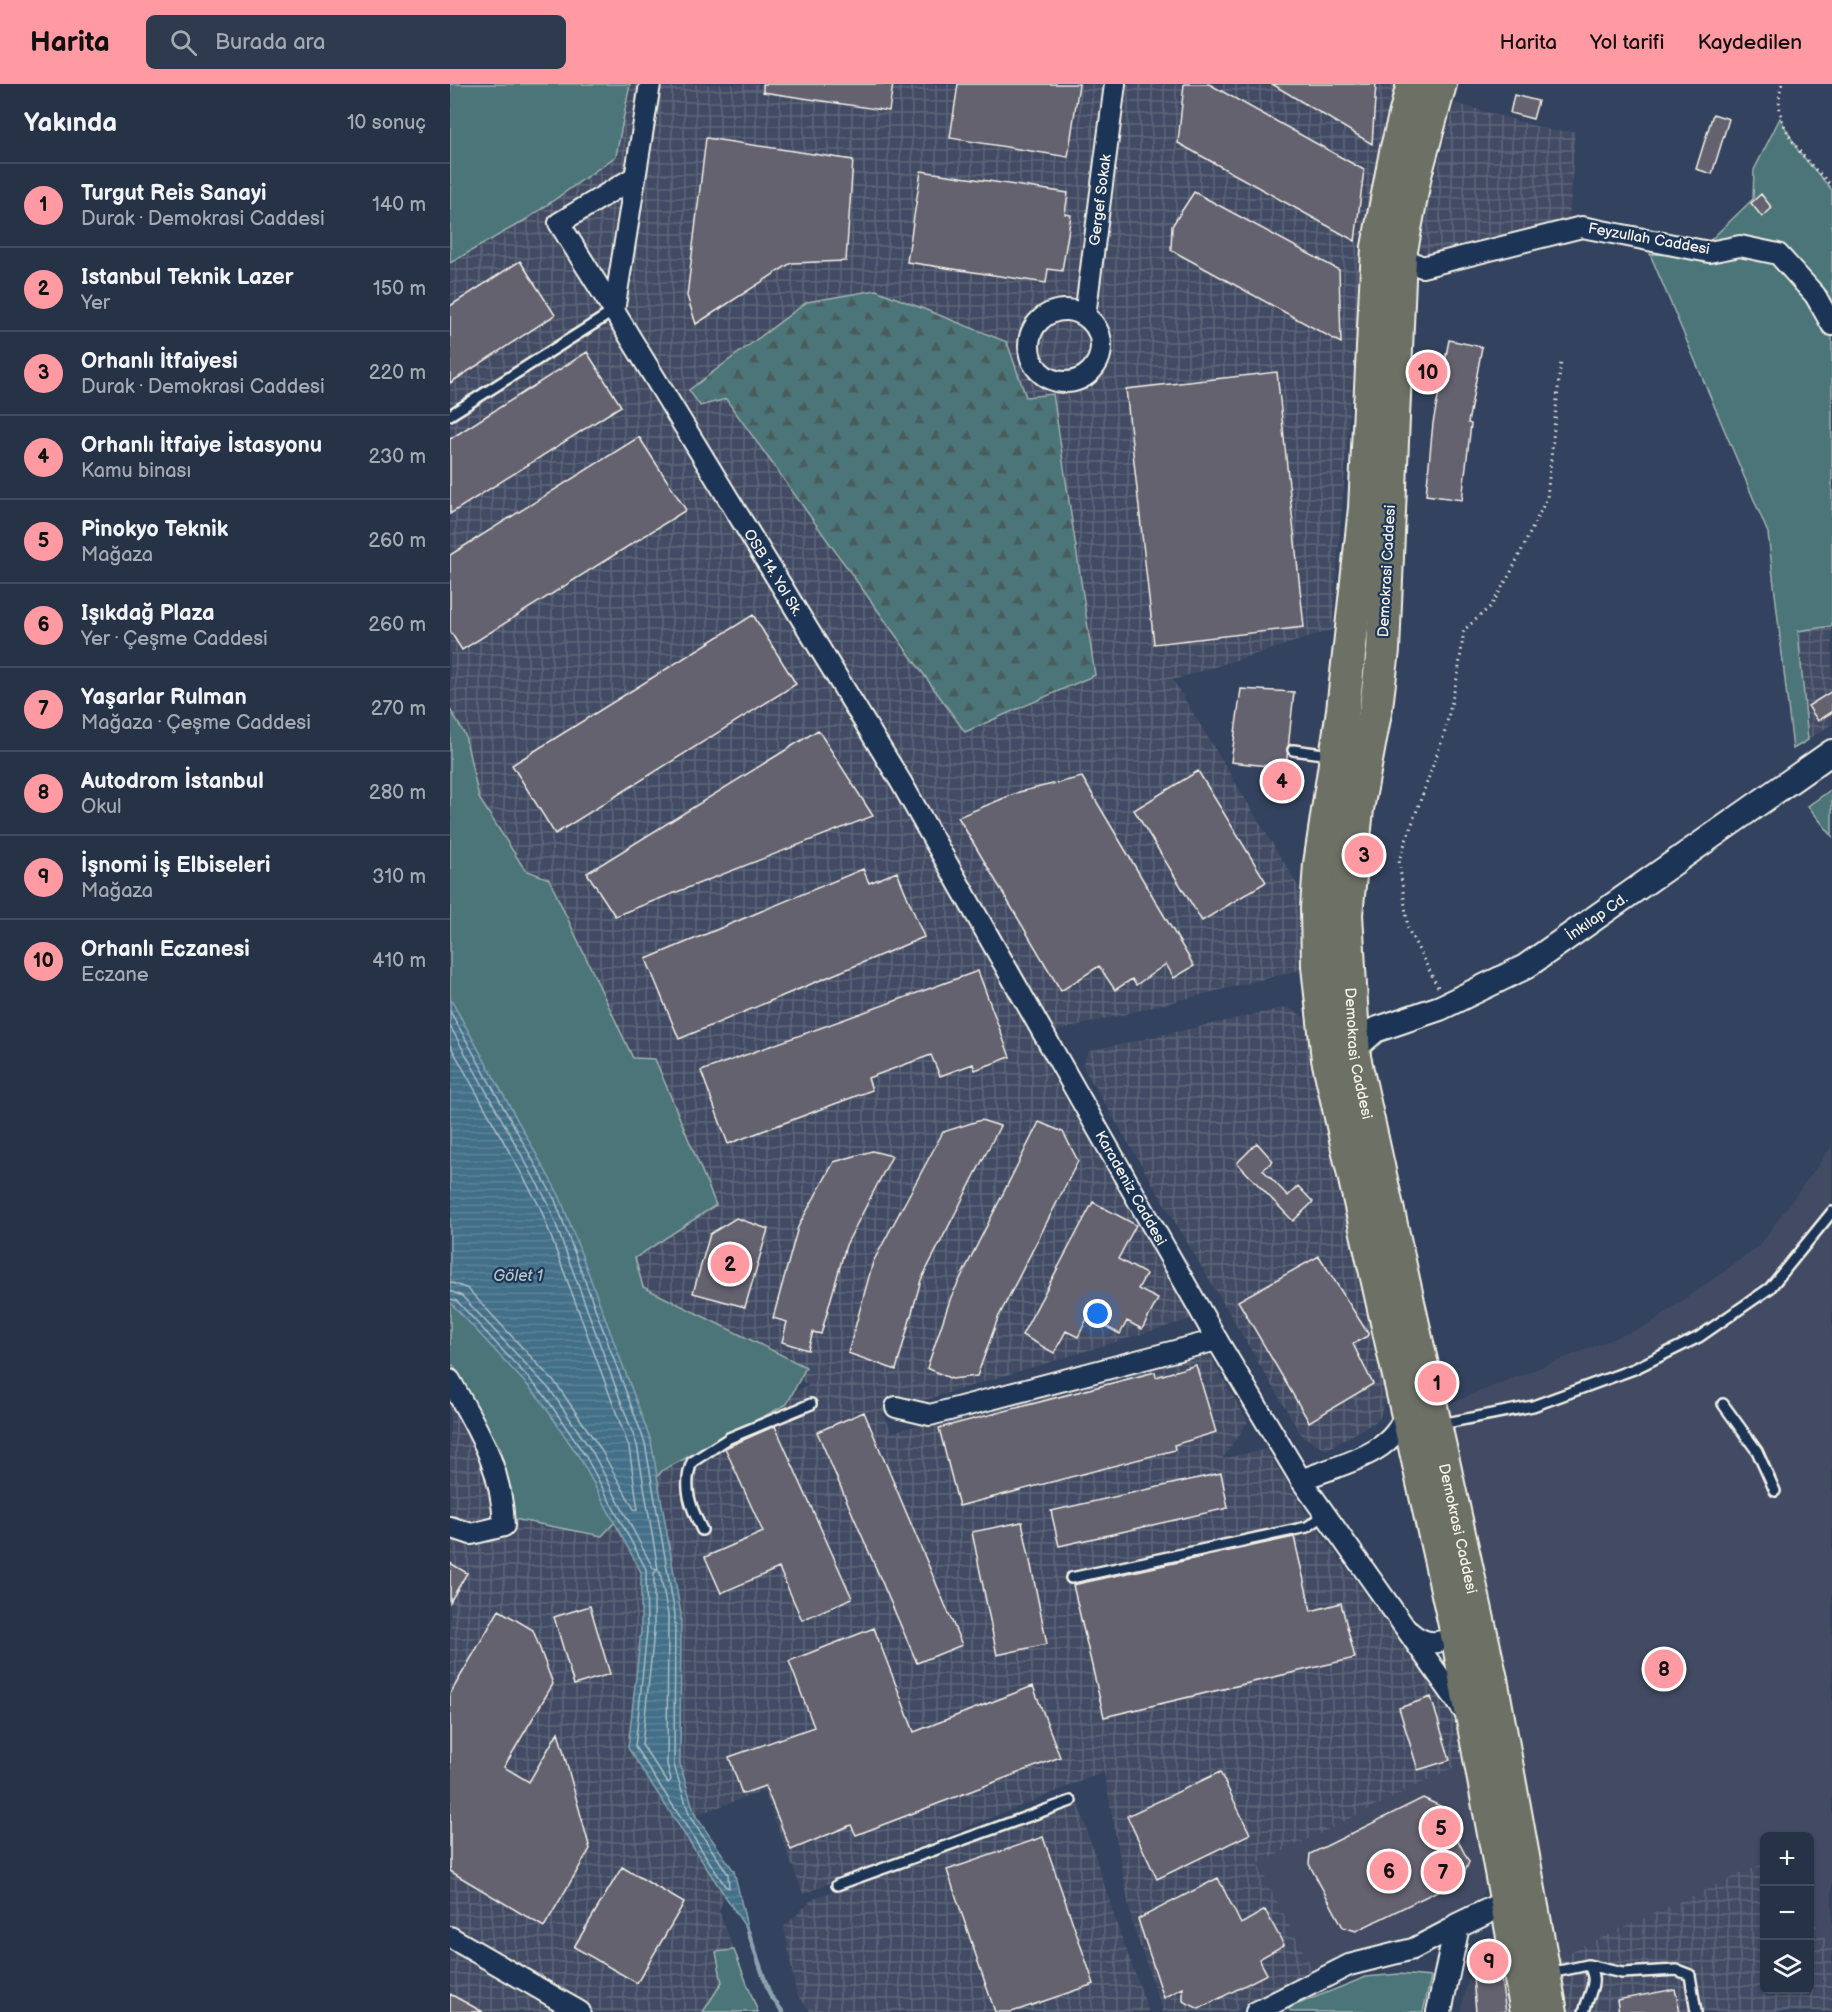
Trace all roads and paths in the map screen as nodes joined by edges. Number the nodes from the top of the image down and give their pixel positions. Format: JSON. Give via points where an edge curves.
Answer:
{"nodes":[{"id":1,"x":650,"y":84,"type":"edge"},
{"id":2,"x":1115,"y":84,"type":"edge"},
{"id":3,"x":1782,"y":84,"type":"edge"},
{"id":4,"x":1435,"y":86,"type":"edge"},
{"id":5,"x":633,"y":178,"type":"junction"},
{"id":6,"x":1832,"y":186,"type":"edge"},
{"id":7,"x":1400,"y":256,"type":"junction"},
{"id":8,"x":614,"y":311,"type":"junction"},
{"id":9,"x":1085,"y":316,"type":"dead end"},
{"id":10,"x":1832,"y":324,"type":"edge"},
{"id":11,"x":1561,"y":360,"type":"dead end"},
{"id":12,"x":450,"y":415,"type":"edge"},
{"id":13,"x":1372,"y":731,"type":"junction"},
{"id":14,"x":1293,"y":750,"type":"dead end"},
{"id":15,"x":1832,"y":752,"type":"edge"},
{"id":16,"x":1337,"y":755,"type":"junction"},
{"id":17,"x":1335,"y":994,"type":"junction"},
{"id":18,"x":1448,"y":1005,"type":"junction"},
{"id":19,"x":1395,"y":1024,"type":"junction"},
{"id":20,"x":1046,"y":1034,"type":"joint"},
{"id":21,"x":1354,"y":1057,"type":"junction"},
{"id":22,"x":1832,"y":1212,"type":"edge"},
{"id":23,"x":1218,"y":1340,"type":"junction"},
{"id":24,"x":450,"y":1380,"type":"edge"},
{"id":25,"x":1406,"y":1402,"type":"junction"},
{"id":26,"x":811,"y":1404,"type":"dead end"},
{"id":27,"x":1723,"y":1404,"type":"dead end"},
{"id":28,"x":896,"y":1407,"type":"dead end"},
{"id":29,"x":1436,"y":1425,"type":"junction"},
{"id":30,"x":1301,"y":1480,"type":"junction"},
{"id":31,"x":1775,"y":1491,"type":"dead end"},
{"id":32,"x":1325,"y":1515,"type":"junction"},
{"id":33,"x":450,"y":1527,"type":"edge"},
{"id":34,"x":702,"y":1530,"type":"dead end"},
{"id":35,"x":1071,"y":1578,"type":"dead end"},
{"id":36,"x":1471,"y":1596,"type":"junction"},
{"id":37,"x":1403,"y":1626,"type":"junction"},
{"id":38,"x":1457,"y":1634,"type":"junction"},
{"id":39,"x":1477,"y":1742,"type":"junction"},
{"id":40,"x":1071,"y":1801,"type":"dead end"},
{"id":41,"x":837,"y":1885,"type":"dead end"},
{"id":42,"x":1507,"y":1902,"type":"junction"},
{"id":43,"x":1457,"y":1926,"type":"junction"},
{"id":44,"x":450,"y":1937,"type":"edge"},
{"id":45,"x":1588,"y":1965,"type":"junction"},
{"id":46,"x":1544,"y":1973,"type":"junction"},
{"id":47,"x":580,"y":2012,"type":"edge"},
{"id":48,"x":1256,"y":2012,"type":"edge"},
{"id":49,"x":1438,"y":2012,"type":"edge"},
{"id":50,"x":1527,"y":2012,"type":"edge"},
{"id":51,"x":1551,"y":2012,"type":"edge"},
{"id":52,"x":1584,"y":2012,"type":"edge"},
{"id":53,"x":1696,"y":2012,"type":"edge"}],
"edges":[{"from":1,"to":5,"type":"street"},
{"from":2,"to":9,"type":"street","name":"Gergef Sokak"},
{"from":3,"to":6,"type":"path","via":[[1779,113],[1785,129]]},
{"from":4,"to":7,"type":"main road","name":"Demokrasi Caddesi"},
{"from":4,"to":16,"type":"main road","name":"Demokrasi Caddesi","via":[[1396,152],[1378,247],[1365,508]]},
{"from":5,"to":8,"type":"street"},
{"from":5,"to":8,"type":"street","name":"OSB 14. Yol Sk.","via":[[559,224]]},
{"from":7,"to":10,"type":"street","name":"Feyzullah Caddesi","via":[[1422,267],[1582,227],[1709,252],[1740,246],[1779,255],[1815,295]]},
{"from":7,"to":13,"type":"main road","name":"Demokrasi Caddesi","via":[[1383,650]]},
{"from":8,"to":12,"type":"lane"},
{"from":8,"to":20,"type":"street","name":"OSB 14. Yol Sk.","via":[[901,782]]},
{"from":11,"to":18,"type":"path","via":[[1547,498],[1491,606],[1464,630],[1444,735],[1399,860],[1408,929]]},
{"from":13,"to":16,"type":"main road"},
{"from":13,"to":17,"type":"main road","name":"Demokrasi Caddesi","via":[[1357,809]]},
{"from":14,"to":16,"type":"lane"},
{"from":15,"to":18,"type":"street","name":"İnkılap Cd.","via":[[1525,967]]},
{"from":16,"to":17,"type":"main road","name":"Demokrasi Caddesi","via":[[1317,908]]},
{"from":17,"to":19,"type":"street","via":[[1367,1022],[1378,1026]]},
{"from":17,"to":21,"type":"main road","name":"Demokrasi Caddesi","via":[[1331,1001],[1346,1024]]},
{"from":17,"to":25,"type":"main road","name":"Demokrasi Caddesi","via":[[1328,1059]]},
{"from":18,"to":19,"type":"street","name":"İnkılap Cd."},
{"from":19,"to":21,"type":"street","name":"İnkılap Cd.","via":[[1366,1036]]},
{"from":20,"to":23,"type":"street","name":"Karadeniz Caddesi"},
{"from":21,"to":29,"type":"main road","name":"Demokrasi Caddesi"},
{"from":22,"to":29,"type":"lane","via":[[1770,1288],[1699,1337],[1634,1369],[1533,1406]]},
{"from":23,"to":28,"type":"street","via":[[930,1415]]},
{"from":23,"to":30,"type":"street","name":"Karadeniz Caddesi"},
{"from":24,"to":33,"type":"street","via":[[485,1443],[503,1495],[504,1526],[471,1534]]},
{"from":25,"to":30,"type":"street","via":[[1398,1431],[1387,1443]]},
{"from":25,"to":38,"type":"main road","name":"Demokrasi Caddesi"},
{"from":26,"to":34,"type":"lane","via":[[729,1438],[692,1462],[687,1491]]},
{"from":27,"to":31,"type":"lane","via":[[1757,1451]]},
{"from":29,"to":36,"type":"main road","name":"Demokrasi Caddesi"},
{"from":30,"to":32,"type":"street","name":"Karadeniz Caddesi"},
{"from":32,"to":35,"type":"lane","via":[[1307,1527]]},
{"from":32,"to":37,"type":"street","name":"Karadeniz Caddesi"},
{"from":36,"to":38,"type":"street","via":[[1469,1619]]},
{"from":36,"to":46,"type":"main road","name":"Demokrasi Caddesi","via":[[1491,1679]]},
{"from":37,"to":38,"type":"street","name":"Karadeniz Caddesi","via":[[1417,1640],[1427,1643],[1438,1643]]},
{"from":37,"to":39,"type":"street","name":"Karadeniz Caddesi","via":[[1459,1702]]},
{"from":38,"to":39,"type":"main road","name":"Demokrasi Caddesi"},
{"from":39,"to":42,"type":"main road","name":"Demokrasi Caddesi"},
{"from":40,"to":41,"type":"lane"},
{"from":42,"to":43,"type":"street"},
{"from":42,"to":50,"type":"main road","name":"Demokrasi Caddesi"},
{"from":43,"to":48,"type":"street","via":[[1413,1949],[1349,1965]]},
{"from":43,"to":49,"type":"street"},
{"from":44,"to":47,"type":"street"},
{"from":45,"to":46,"type":"lane"},
{"from":45,"to":52,"type":"lane","via":[[1594,1983]]},
{"from":45,"to":53,"type":"lane","via":[[1622,1973],[1677,1970],[1690,1975]]},
{"from":46,"to":51,"type":"main road","name":"Demokrasi Caddesi"}]}
